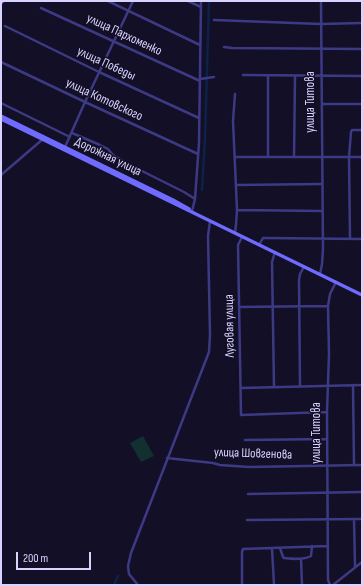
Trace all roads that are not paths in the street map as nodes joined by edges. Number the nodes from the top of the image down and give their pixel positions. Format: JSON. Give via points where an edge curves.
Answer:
{"nodes":[{"id":1,"x":108,"y":1,"type":"edge"},
{"id":2,"x":133,"y":1,"type":"edge"},
{"id":3,"x":188,"y":1,"type":"edge"},
{"id":4,"x":201,"y":1,"type":"edge"},
{"id":5,"x":321,"y":1,"type":"edge"},
{"id":6,"x":201,"y":7,"type":"junction"},
{"id":7,"x":41,"y":8,"type":"dead end"},
{"id":8,"x":129,"y":11,"type":"junction"},
{"id":9,"x":214,"y":20,"type":"dead end"},
{"id":10,"x":362,"y":23,"type":"edge"},
{"id":11,"x":321,"y":24,"type":"junction"},
{"id":12,"x":5,"y":26,"type":"dead end"},
{"id":13,"x":114,"y":42,"type":"junction"},
{"id":14,"x":200,"y":45,"type":"junction"},
{"id":15,"x":224,"y":47,"type":"dead end"},
{"id":16,"x":321,"y":49,"type":"junction"},
{"id":17,"x":362,"y":49,"type":"edge"},
{"id":18,"x":1,"y":62,"type":"edge"},
{"id":19,"x":99,"y":72,"type":"junction"},
{"id":20,"x":243,"y":75,"type":"dead end"},
{"id":21,"x":268,"y":76,"type":"junction"},
{"id":22,"x":295,"y":76,"type":"junction"},
{"id":23,"x":321,"y":76,"type":"junction"},
{"id":24,"x":362,"y":76,"type":"edge"},
{"id":25,"x":214,"y":77,"type":"dead end"},
{"id":26,"x":200,"y":80,"type":"junction"},
{"id":27,"x":235,"y":94,"type":"dead end"},
{"id":28,"x":85,"y":102,"type":"junction"},
{"id":29,"x":1,"y":103,"type":"edge"},
{"id":30,"x":322,"y":104,"type":"junction"},
{"id":31,"x":362,"y":104,"type":"edge"},
{"id":32,"x":1,"y":116,"type":"edge"},
{"id":33,"x":199,"y":118,"type":"junction"},
{"id":34,"x":1,"y":120,"type":"edge"},
{"id":35,"x":362,"y":130,"type":"edge"},
{"id":36,"x":72,"y":133,"type":"junction"},
{"id":37,"x":70,"y":137,"type":"junction"},
{"id":38,"x":43,"y":138,"type":"junction"},
{"id":39,"x":66,"y":147,"type":"junction"},
{"id":40,"x":198,"y":154,"type":"junction"},
{"id":41,"x":235,"y":157,"type":"junction"},
{"id":42,"x":268,"y":157,"type":"junction"},
{"id":43,"x":294,"y":157,"type":"junction"},
{"id":44,"x":322,"y":157,"type":"junction"},
{"id":45,"x":349,"y":157,"type":"junction"},
{"id":46,"x":362,"y":157,"type":"edge"},
{"id":47,"x":1,"y":175,"type":"edge"},
{"id":48,"x":322,"y":184,"type":"junction"},
{"id":49,"x":236,"y":185,"type":"junction"},
{"id":50,"x":195,"y":199,"type":"junction"},
{"id":51,"x":236,"y":210,"type":"junction"},
{"id":52,"x":192,"y":211,"type":"junction"},
{"id":53,"x":322,"y":211,"type":"junction"},
{"id":54,"x":205,"y":219,"type":"junction"},
{"id":55,"x":210,"y":222,"type":"junction"},
{"id":56,"x":235,"y":234,"type":"junction"},
{"id":57,"x":242,"y":237,"type":"junction"},
{"id":58,"x":323,"y":238,"type":"junction"},
{"id":59,"x":350,"y":238,"type":"junction"},
{"id":60,"x":362,"y":239,"type":"edge"},
{"id":61,"x":259,"y":245,"type":"junction"},
{"id":62,"x":275,"y":252,"type":"junction"},
{"id":63,"x":304,"y":267,"type":"junction"},
{"id":64,"x":320,"y":274,"type":"junction"},
{"id":65,"x":336,"y":282,"type":"junction"},
{"id":66,"x":362,"y":295,"type":"edge"},
{"id":67,"x":328,"y":306,"type":"junction"},
{"id":68,"x":240,"y":307,"type":"junction"},
{"id":69,"x":273,"y":307,"type":"junction"},
{"id":70,"x":299,"y":307,"type":"junction"},
{"id":71,"x":362,"y":384,"type":"edge"},
{"id":72,"x":328,"y":385,"type":"junction"},
{"id":73,"x":353,"y":385,"type":"junction"},
{"id":74,"x":300,"y":386,"type":"junction"},
{"id":75,"x":274,"y":387,"type":"junction"},
{"id":76,"x":241,"y":388,"type":"junction"},
{"id":77,"x":327,"y":412,"type":"junction"},
{"id":78,"x":327,"y":439,"type":"junction"},
{"id":79,"x":245,"y":440,"type":"dead end"},
{"id":80,"x":167,"y":458,"type":"junction"},
{"id":81,"x":354,"y":465,"type":"junction"},
{"id":82,"x":362,"y":465,"type":"edge"},
{"id":83,"x":327,"y":466,"type":"junction"},
{"id":84,"x":362,"y":492,"type":"edge"},
{"id":85,"x":327,"y":493,"type":"junction"},
{"id":86,"x":248,"y":494,"type":"dead end"},
{"id":87,"x":328,"y":519,"type":"junction"},
{"id":88,"x":354,"y":519,"type":"junction"},
{"id":89,"x":362,"y":519,"type":"edge"},
{"id":90,"x":247,"y":520,"type":"dead end"},
{"id":91,"x":312,"y":546,"type":"junction"},
{"id":92,"x":327,"y":546,"type":"junction"},
{"id":93,"x":272,"y":548,"type":"junction"},
{"id":94,"x":280,"y":548,"type":"junction"},
{"id":95,"x":301,"y":559,"type":"junction"},
{"id":96,"x":362,"y":562,"type":"edge"},
{"id":97,"x":355,"y":567,"type":"junction"},
{"id":98,"x":138,"y":585,"type":"edge"},
{"id":99,"x":242,"y":585,"type":"edge"},
{"id":100,"x":274,"y":585,"type":"edge"},
{"id":101,"x":302,"y":585,"type":"edge"},
{"id":102,"x":331,"y":585,"type":"edge"}],
"edges":[{"from":1,"to":8,"type":"street"},
{"from":2,"to":8,"type":"street"},
{"from":3,"to":6,"type":"street"},
{"from":4,"to":6,"type":"street"},
{"from":5,"to":11,"type":"street","name":"улица Титова"},
{"from":6,"to":14,"type":"street"},
{"from":7,"to":13,"type":"street","name":"улица Пархоменко"},
{"from":8,"to":13,"type":"street"},
{"from":8,"to":14,"type":"street"},
{"from":9,"to":11,"type":"street"},
{"from":10,"to":11,"type":"street"},
{"from":11,"to":16,"type":"street","name":"улица Титова"},
{"from":12,"to":19,"type":"street","name":"улица Победы"},
{"from":13,"to":19,"type":"street"},
{"from":13,"to":26,"type":"street","name":"улица Пархоменко"},
{"from":14,"to":26,"type":"street"},
{"from":15,"to":16,"type":"street"},
{"from":16,"to":17,"type":"street"},
{"from":16,"to":23,"type":"street","name":"улица Титова"},
{"from":18,"to":28,"type":"street","name":"улица Котовского"},
{"from":19,"to":28,"type":"street"},
{"from":19,"to":33,"type":"street","name":"улица Победы"},
{"from":20,"to":21,"type":"street"},
{"from":21,"to":22,"type":"street"},
{"from":21,"to":42,"type":"street"},
{"from":22,"to":23,"type":"street"},
{"from":22,"to":43,"type":"street"},
{"from":23,"to":24,"type":"street"},
{"from":23,"to":30,"type":"street","name":"улица Титова"},
{"from":25,"to":26,"type":"street","name":"улица Пархоменко"},
{"from":26,"to":33,"type":"street"},
{"from":27,"to":41,"type":"street"},
{"from":28,"to":36,"type":"street"},
{"from":28,"to":40,"type":"street","name":"улица Котовского"},
{"from":29,"to":37,"type":"street"},
{"from":30,"to":31,"type":"street"},
{"from":30,"to":44,"type":"street","name":"улица Титова"},
{"from":32,"to":38,"type":"main road","name":"Дорожная улица"},
{"from":33,"to":40,"type":"street"},
{"from":34,"to":38,"type":"main road","name":"Дорожная улица"},
{"from":35,"to":45,"type":"street","via":[[351,131]]},
{"from":36,"to":37,"type":"street"},
{"from":36,"to":50,"type":"street","via":[[100,145],[132,166]]},
{"from":37,"to":39,"type":"street"},
{"from":38,"to":39,"type":"main road","name":"Дорожная улица"},
{"from":38,"to":47,"type":"street"},
{"from":38,"to":54,"type":"main road","name":"Дорожная улица"},
{"from":39,"to":52,"type":"main road","name":"Дорожная улица"},
{"from":40,"to":50,"type":"street"},
{"from":41,"to":42,"type":"street"},
{"from":41,"to":49,"type":"street"},
{"from":42,"to":43,"type":"street"},
{"from":43,"to":44,"type":"street"},
{"from":44,"to":45,"type":"street"},
{"from":44,"to":48,"type":"street","name":"улица Титова"},
{"from":45,"to":46,"type":"street"},
{"from":45,"to":59,"type":"street"},
{"from":48,"to":49,"type":"street"},
{"from":48,"to":53,"type":"street","name":"улица Титова"},
{"from":49,"to":51,"type":"street"},
{"from":50,"to":52,"type":"street"},
{"from":51,"to":53,"type":"street"},
{"from":51,"to":56,"type":"street"},
{"from":52,"to":54,"type":"main road","name":"Дорожная улица"},
{"from":53,"to":58,"type":"street","name":"улица Титова"},
{"from":54,"to":55,"type":"main road","name":"Дорожная улица"},
{"from":55,"to":56,"type":"main road","name":"Дорожная улица"},
{"from":55,"to":80,"type":"street","via":[[210,348]]},
{"from":56,"to":57,"type":"main road","name":"Дорожная улица"},
{"from":57,"to":61,"type":"main road","name":"Дорожная улица"},
{"from":57,"to":68,"type":"street","name":"Луговая улица","via":[[238,245]]},
{"from":58,"to":59,"type":"street"},
{"from":58,"to":61,"type":"street","via":[[263,238]]},
{"from":58,"to":64,"type":"street","name":"улица Титова"},
{"from":59,"to":60,"type":"street"},
{"from":61,"to":62,"type":"main road","name":"Дорожная улица"},
{"from":62,"to":63,"type":"main road","name":"Дорожная улица"},
{"from":62,"to":69,"type":"street","via":[[272,262]]},
{"from":63,"to":64,"type":"main road","name":"Дорожная улица"},
{"from":63,"to":70,"type":"street","via":[[299,280]]},
{"from":64,"to":65,"type":"main road","name":"Дорожная улица"},
{"from":65,"to":66,"type":"main road","name":"Дорожная улица"},
{"from":65,"to":67,"type":"street","name":"улица Титова"},
{"from":67,"to":70,"type":"street"},
{"from":67,"to":72,"type":"street","name":"улица Титова"},
{"from":68,"to":69,"type":"street"},
{"from":68,"to":76,"type":"street","name":"Луговая улица"},
{"from":69,"to":70,"type":"street"},
{"from":69,"to":75,"type":"street"},
{"from":70,"to":74,"type":"street"},
{"from":71,"to":73,"type":"street"},
{"from":72,"to":73,"type":"street"},
{"from":72,"to":74,"type":"street"},
{"from":72,"to":77,"type":"street","name":"улица Титова"},
{"from":73,"to":81,"type":"street"},
{"from":74,"to":75,"type":"street"},
{"from":75,"to":76,"type":"street"},
{"from":76,"to":77,"type":"street","name":"Луговая улица","via":[[241,414]]},
{"from":77,"to":78,"type":"street","name":"улица Титова"},
{"from":78,"to":79,"type":"street"},
{"from":78,"to":83,"type":"street","name":"улица Титова"},
{"from":80,"to":83,"type":"street","name":"улица Шовгенова","via":[[249,467]]},
{"from":80,"to":98,"type":"street","via":[[128,566],[129,574]]},
{"from":81,"to":82,"type":"street","name":"улица Шовгенова"},
{"from":81,"to":83,"type":"street","name":"улица Шовгенова"},
{"from":83,"to":85,"type":"street","name":"улица Титова"},
{"from":84,"to":85,"type":"street"},
{"from":85,"to":86,"type":"street"},
{"from":85,"to":87,"type":"street","name":"улица Титова"},
{"from":87,"to":88,"type":"street"},
{"from":87,"to":90,"type":"street"},
{"from":87,"to":92,"type":"street","name":"улица Титова"},
{"from":88,"to":89,"type":"street"},
{"from":88,"to":97,"type":"street"},
{"from":91,"to":92,"type":"street"},
{"from":91,"to":94,"type":"street"},
{"from":91,"to":95,"type":"street","via":[[311,556]]},
{"from":92,"to":102,"type":"street","name":"улица Титова","via":[[328,580]]},
{"from":93,"to":94,"type":"street"},
{"from":93,"to":99,"type":"street","via":[[242,550]]},
{"from":93,"to":100,"type":"street"},
{"from":94,"to":95,"type":"street","via":[[284,558]]},
{"from":95,"to":101,"type":"street"},
{"from":96,"to":97,"type":"street"},
{"from":97,"to":102,"type":"street"}]}
